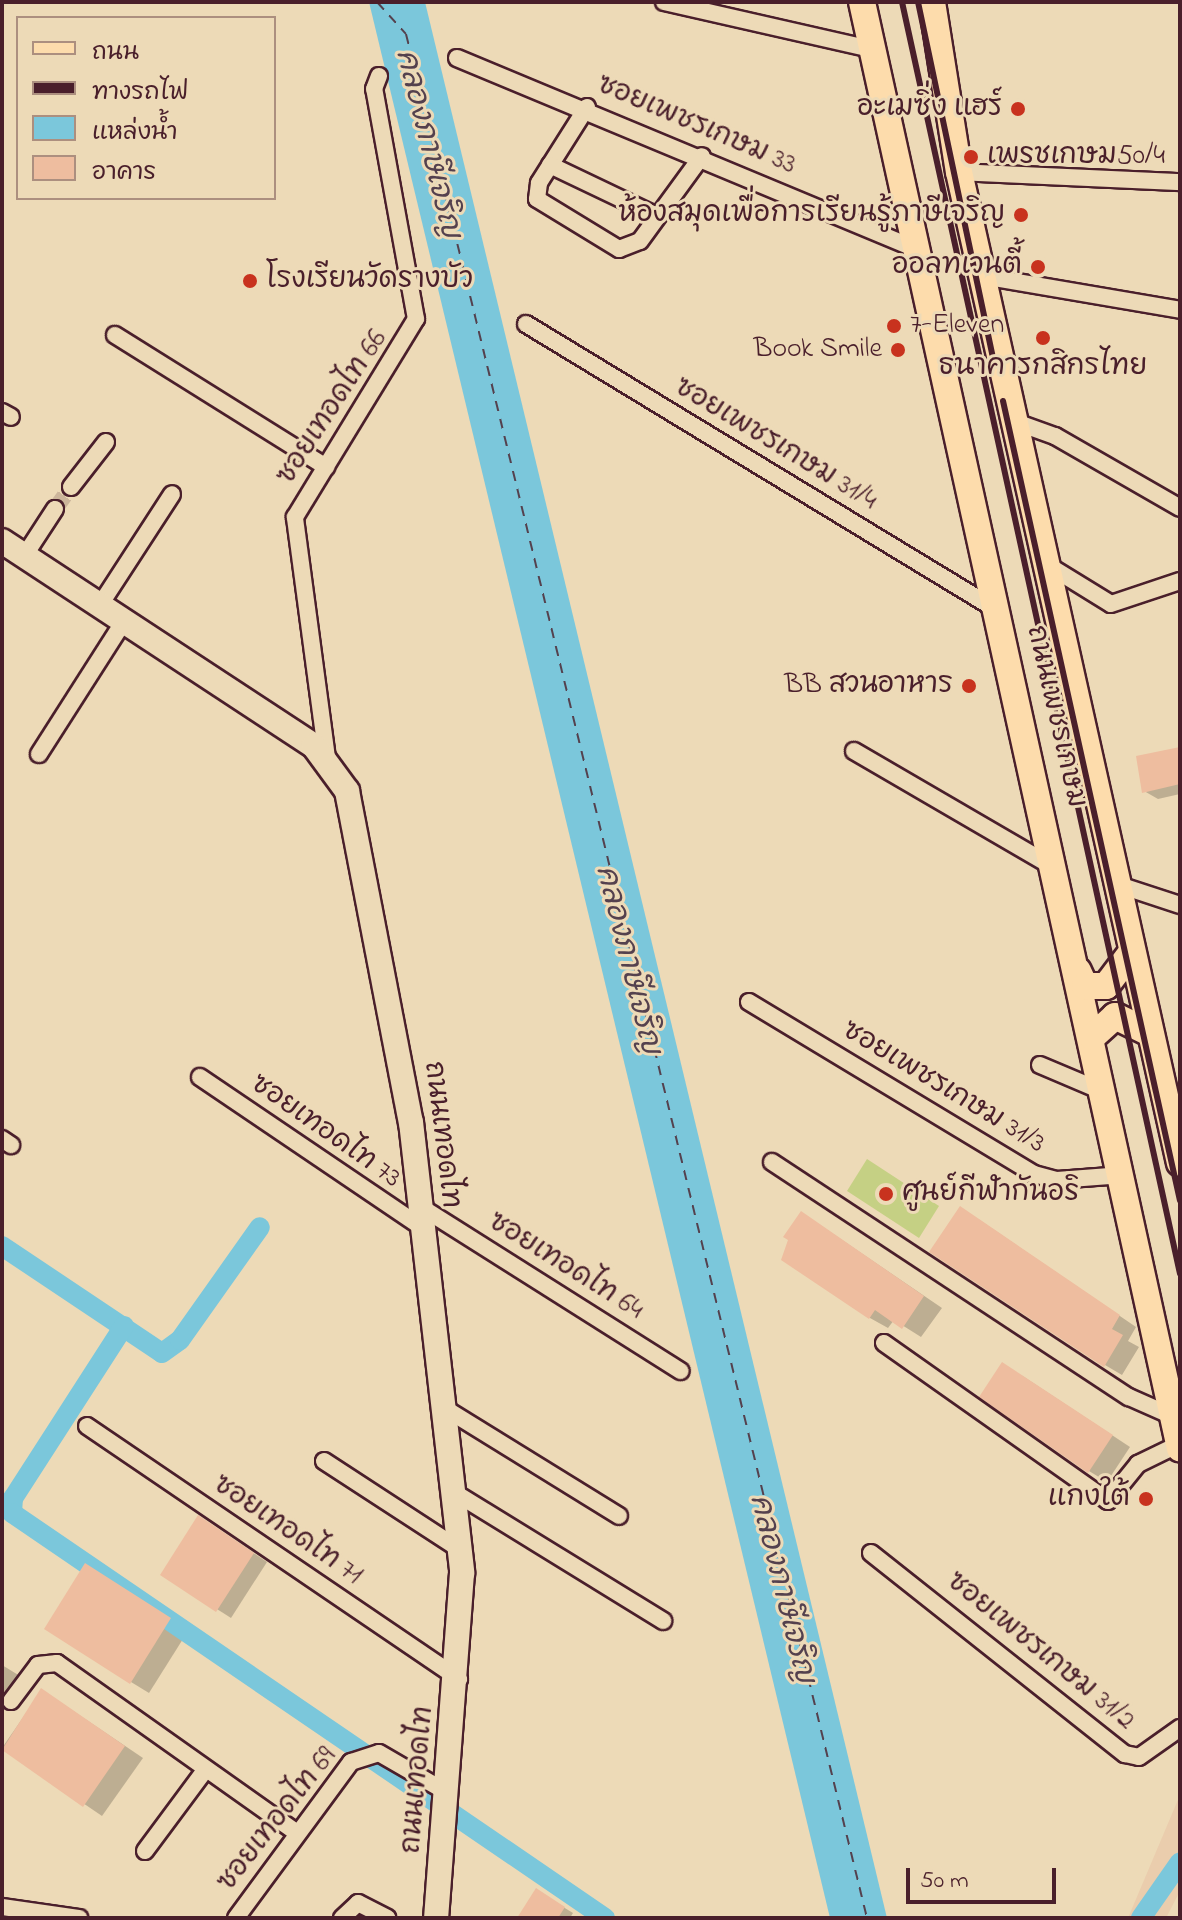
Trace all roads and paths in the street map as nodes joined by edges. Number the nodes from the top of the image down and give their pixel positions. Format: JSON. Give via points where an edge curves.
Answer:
{"nodes":[{"id":1,"x":664,"y":2,"type":"edge"},
{"id":2,"x":862,"y":2,"type":"edge"},
{"id":3,"x":932,"y":2,"type":"edge"},
{"id":4,"x":871,"y":49,"type":"junction"},
{"id":5,"x":457,"y":58,"type":"dead end"},
{"id":6,"x":376,"y":82,"type":"dead end"},
{"id":7,"x":587,"y":107,"type":"junction"},
{"id":8,"x":702,"y":156,"type":"junction"},
{"id":9,"x":550,"y":165,"type":"junction"},
{"id":10,"x":959,"y":172,"type":"junction"},
{"id":11,"x":1180,"y":182,"type":"edge"},
{"id":12,"x":657,"y":216,"type":"junction"},
{"id":13,"x":912,"y":247,"type":"junction"},
{"id":14,"x":982,"y":276,"type":"junction"},
{"id":15,"x":1180,"y":310,"type":"edge"},
{"id":16,"x":526,"y":324,"type":"dead end"},
{"id":17,"x":115,"y":335,"type":"dead end"},
{"id":18,"x":1013,"y":421,"type":"junction"},
{"id":19,"x":106,"y":442,"type":"dead end"},
{"id":20,"x":326,"y":467,"type":"junction"},
{"id":21,"x":71,"y":487,"type":"tunnel mouth"},
{"id":22,"x":172,"y":494,"type":"dead end"},
{"id":23,"x":1180,"y":508,"type":"edge"},
{"id":24,"x":55,"y":509,"type":"tunnel mouth"},
{"id":25,"x":2,"y":541,"type":"edge"},
{"id":26,"x":25,"y":555,"type":"junction"},
{"id":27,"x":1045,"y":563,"type":"junction"},
{"id":28,"x":1180,"y":581,"type":"edge"},
{"id":29,"x":100,"y":605,"type":"junction"},
{"id":30,"x":997,"y":610,"type":"junction"},
{"id":31,"x":124,"y":621,"type":"junction"},
{"id":32,"x":854,"y":751,"type":"dead end"},
{"id":33,"x":39,"y":754,"type":"dead end"},
{"id":34,"x":327,"y":758,"type":"junction"},
{"id":35,"x":1057,"y":869,"type":"junction"},
{"id":36,"x":1116,"y":884,"type":"junction"},
{"id":37,"x":1180,"y":905,"type":"edge"},
{"id":38,"x":1131,"y":953,"type":"junction"},
{"id":39,"x":1077,"y":968,"type":"junction"},
{"id":40,"x":749,"y":1002,"type":"dead end"},
{"id":41,"x":1148,"y":1032,"type":"junction"},
{"id":42,"x":1092,"y":1037,"type":"junction"},
{"id":43,"x":1040,"y":1065,"type":"dead end"},
{"id":44,"x":200,"y":1077,"type":"dead end"},
{"id":45,"x":1104,"y":1092,"type":"junction"},
{"id":46,"x":772,"y":1162,"type":"dead end"},
{"id":47,"x":1180,"y":1163,"type":"edge"},
{"id":48,"x":1123,"y":1175,"type":"junction"},
{"id":49,"x":422,"y":1218,"type":"junction"},
{"id":50,"x":884,"y":1343,"type":"dead end"},
{"id":51,"x":680,"y":1371,"type":"dead end"},
{"id":52,"x":441,"y":1406,"type":"junction"},
{"id":53,"x":1172,"y":1416,"type":"junction"},
{"id":54,"x":87,"y":1426,"type":"dead end"},
{"id":55,"x":1180,"y":1446,"type":"edge"},
{"id":56,"x":324,"y":1461,"type":"dead end"},
{"id":57,"x":452,"y":1491,"type":"junction"},
{"id":58,"x":619,"y":1516,"type":"dead end"},
{"id":59,"x":459,"y":1549,"type":"junction"},
{"id":60,"x":871,"y":1553,"type":"dead end"},
{"id":61,"x":663,"y":1621,"type":"dead end"},
{"id":62,"x":459,"y":1679,"type":"junction"},
{"id":63,"x":11,"y":1701,"type":"dead end"},
{"id":64,"x":1180,"y":1728,"type":"edge"},
{"id":65,"x":206,"y":1769,"type":"junction"},
{"id":66,"x":448,"y":1794,"type":"junction"},
{"id":67,"x":297,"y":1833,"type":"junction"},
{"id":68,"x":145,"y":1851,"type":"dead end"},
{"id":69,"x":2,"y":1907,"type":"edge"},
{"id":70,"x":79,"y":1918,"type":"edge"},
{"id":71,"x":236,"y":1918,"type":"edge"},
{"id":72,"x":342,"y":1918,"type":"edge"},
{"id":73,"x":387,"y":1918,"type":"edge"},
{"id":74,"x":436,"y":1918,"type":"edge"}],
"edges":[{"from":1,"to":4,"type":"street"},
{"from":2,"to":4,"type":"main road","name":"ถนนเพชรเกษม"},
{"from":3,"to":10,"type":"main road","name":"ถนนเพชรเกษม"},
{"from":4,"to":13,"type":"main road","name":"ถนนเพชรเกษม"},
{"from":5,"to":7,"type":"street","name":"ซอยเพชรเกษม 33"},
{"from":6,"to":20,"type":"street","name":"ซอยเทอดไท 66","via":[[416,319]]},
{"from":7,"to":8,"type":"street","name":"ซอยเพชรเกษม 33"},
{"from":7,"to":9,"type":"street"},
{"from":8,"to":12,"type":"street"},
{"from":8,"to":13,"type":"street","name":"ซอยเพชรเกษม 33"},
{"from":9,"to":12,"type":"street"},
{"from":9,"to":12,"type":"street","via":[[537,190],[541,207],[619,249],[634,247]]},
{"from":10,"to":11,"type":"street"},
{"from":10,"to":14,"type":"main road","name":"ถนนเพชรเกษม"},
{"from":13,"to":30,"type":"main road","name":"ถนนเพชรเกษม"},
{"from":14,"to":15,"type":"street"},
{"from":14,"to":18,"type":"main road","name":"ถนนเพชรเกษม"},
{"from":16,"to":30,"type":"street","name":"ซอยเพชรเกษม 31/4"},
{"from":17,"to":20,"type":"street"},
{"from":18,"to":23,"type":"street","via":[[1055,436]]},
{"from":18,"to":27,"type":"main road","name":"ถนนเพชรเกษม"},
{"from":19,"to":21,"type":"street"},
{"from":20,"to":34,"type":"street","name":"ซอยเทอดไท 66","via":[[301,502],[294,531]]},
{"from":22,"to":29,"type":"street"},
{"from":24,"to":26,"type":"street"},
{"from":25,"to":26,"type":"main road","name":"ถนนเทอดไท"},
{"from":26,"to":29,"type":"main road","name":"ถนนเทอดไท"},
{"from":27,"to":28,"type":"street","via":[[1111,604]]},
{"from":27,"to":36,"type":"main road","name":"ถนนเพชรเกษม"},
{"from":29,"to":31,"type":"main road","name":"ถนนเทอดไท"},
{"from":30,"to":35,"type":"main road","name":"ถนนเพชรเกษม"},
{"from":31,"to":33,"type":"street"},
{"from":31,"to":34,"type":"main road","name":"ถนนเทอดไท"},
{"from":32,"to":35,"type":"street"},
{"from":34,"to":49,"type":"main road","name":"ถนนเทอดไท","via":[[347,791],[374,908]]},
{"from":35,"to":39,"type":"main road","name":"ถนนเพชรเกษม"},
{"from":36,"to":37,"type":"street"},
{"from":36,"to":38,"type":"main road","name":"ถนนเพชรเกษม"},
{"from":38,"to":39,"type":"main road","via":[[1116,977],[1097,989],[1081,981]]},
{"from":38,"to":41,"type":"main road","name":"ถนนเพชรเกษม"},
{"from":39,"to":42,"type":"main road","name":"ถนนเพชรเกษม"},
{"from":40,"to":48,"type":"street","name":"ซอยเพชรเกษม 31/3","via":[[1034,1174],[1057,1180]]},
{"from":41,"to":42,"type":"main road","via":[[1115,1016]]},
{"from":41,"to":47,"type":"main road","name":"ถนนเพชรเกษม"},
{"from":42,"to":45,"type":"main road","name":"ถนนเพชรเกษม"},
{"from":43,"to":45,"type":"street"},
{"from":44,"to":49,"type":"street","name":"ซอยเทอดไท 73"},
{"from":45,"to":48,"type":"main road","name":"ถนนเพชรเกษม"},
{"from":46,"to":53,"type":"street","via":[[1129,1397]]},
{"from":48,"to":53,"type":"main road","name":"ถนนเพชรเกษม"},
{"from":49,"to":51,"type":"street","name":"ซอยเทอดไท 64"},
{"from":49,"to":52,"type":"main road","name":"ถนนเทอดไท"},
{"from":50,"to":55,"type":"street","via":[[1108,1501],[1138,1464]]},
{"from":52,"to":57,"type":"main road","name":"ถนนเทอดไท"},
{"from":52,"to":58,"type":"street"},
{"from":53,"to":55,"type":"main road","name":"ถนนเพชรเกษม"},
{"from":54,"to":62,"type":"street","name":"ซอยเทอดไท 71"},
{"from":56,"to":59,"type":"street"},
{"from":57,"to":59,"type":"main road","name":"ถนนเทอดไท"},
{"from":57,"to":61,"type":"street"},
{"from":59,"to":62,"type":"main road","name":"ถนนเทอดไท"},
{"from":60,"to":64,"type":"street","name":"ซอยเพชรเกษม 31/2","via":[[1125,1754],[1139,1757]]},
{"from":62,"to":66,"type":"main road","name":"ถนนเทอดไท"},
{"from":63,"to":65,"type":"street","via":[[38,1665],[57,1663]]},
{"from":65,"to":67,"type":"street"},
{"from":65,"to":68,"type":"street"},
{"from":66,"to":67,"type":"street","name":"ซอยเทอดไท 69","via":[[389,1757],[365,1755],[343,1769]]},
{"from":66,"to":74,"type":"main road","name":"ถนนเทอดไท"},
{"from":67,"to":71,"type":"street","name":"ซอยเทอดไท 69"},
{"from":69,"to":70,"type":"street"},
{"from":72,"to":73,"type":"street","via":[[358,1903]]}]}
